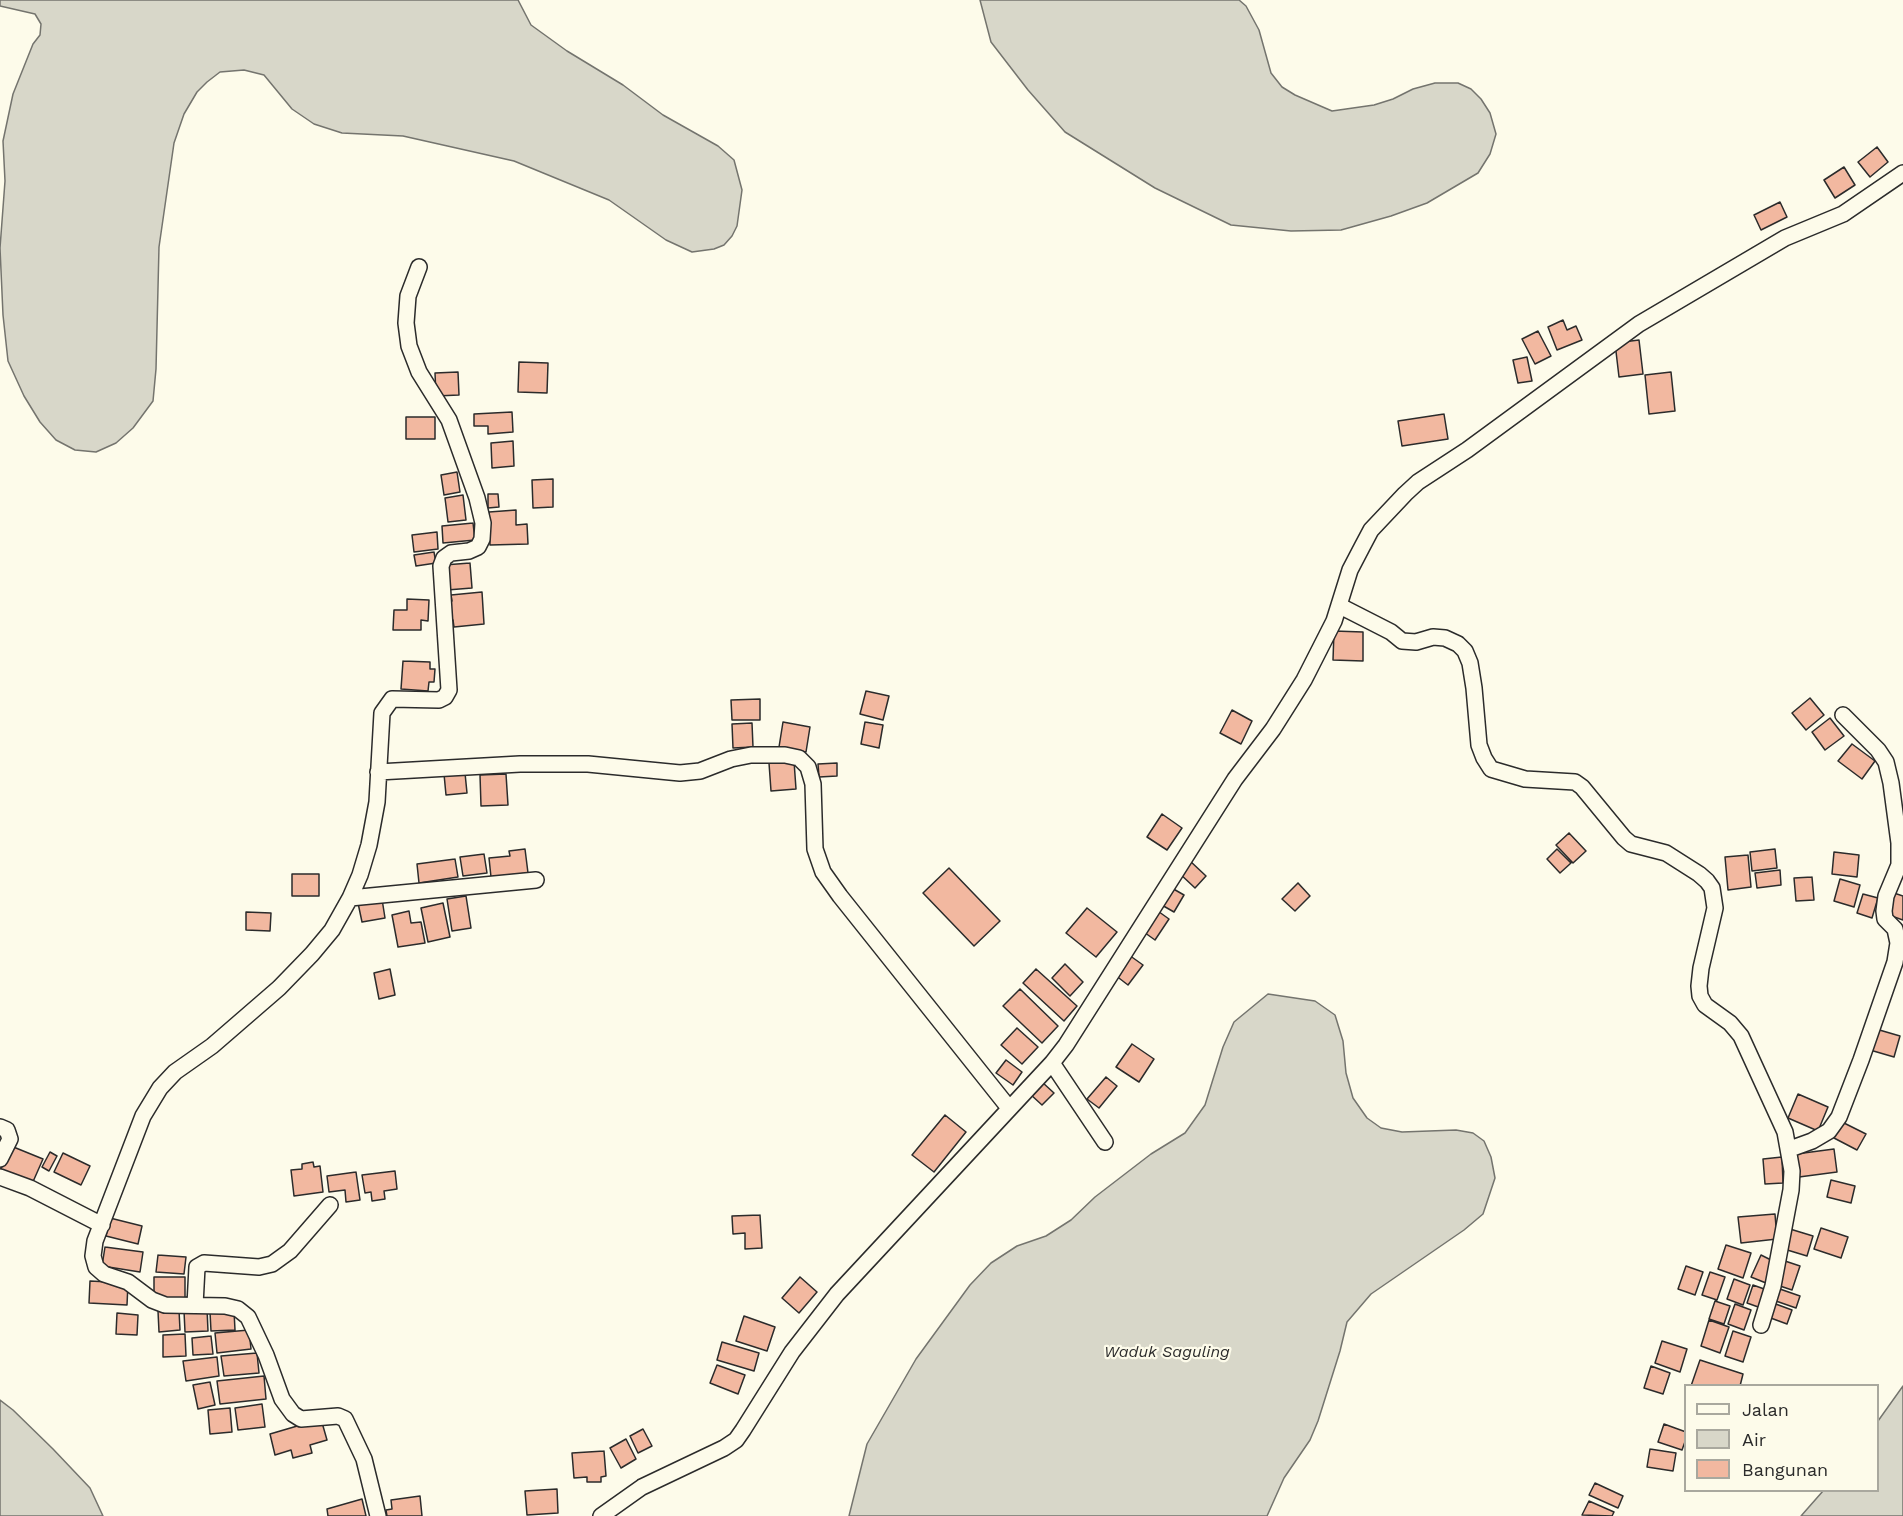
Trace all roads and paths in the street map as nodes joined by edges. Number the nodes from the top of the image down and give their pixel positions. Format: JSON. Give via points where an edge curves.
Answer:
{"nodes":[{"id":1,"x":1903,"y":173,"type":"edge"},
{"id":2,"x":419,"y":267,"type":"dead end"},
{"id":3,"x":1340,"y":606,"type":"junction"},
{"id":4,"x":1843,"y":715,"type":"dead end"},
{"id":5,"x":378,"y":772,"type":"junction"},
{"id":6,"x":536,"y":880,"type":"dead end"},
{"id":7,"x":350,"y":898,"type":"junction"},
{"id":8,"x":1052,"y":1063,"type":"junction"},
{"id":9,"x":1009,"y":1108,"type":"junction"},
{"id":10,"x":0,"y":1127,"type":"edge"},
{"id":11,"x":1105,"y":1142,"type":"dead end"},
{"id":12,"x":1790,"y":1149,"type":"junction"},
{"id":13,"x":0,"y":1159,"type":"edge"},
{"id":14,"x":0,"y":1177,"type":"edge"},
{"id":15,"x":330,"y":1205,"type":"dead end"},
{"id":16,"x":102,"y":1225,"type":"junction"},
{"id":17,"x":195,"y":1305,"type":"junction"},
{"id":18,"x":1761,"y":1325,"type":"dead end"},
{"id":19,"x":378,"y":1516,"type":"edge"},
{"id":20,"x":602,"y":1516,"type":"edge"}],
"edges":[{"from":1,"to":3,"type":"street","via":[[1843,214],[1785,238],[1639,324],[1418,482],[1371,530],[1350,570]]},
{"from":2,"to":5,"type":"street","via":[[408,296],[409,346],[419,372],[450,420],[479,507],[482,539],[469,552],[451,553],[441,566],[449,690],[440,700],[392,699],[382,713]]},
{"from":3,"to":8,"type":"street","via":[[1304,680],[1235,779]]},
{"from":3,"to":12,"type":"street","via":[[1402,641],[1433,637],[1458,644],[1470,663],[1479,745],[1491,769],[1525,779],[1575,782],[1631,844],[1666,853],[1707,881],[1715,908],[1701,968],[1700,996],[1741,1036]]},
{"from":4,"to":12,"type":"street","via":[[1886,762],[1899,865],[1884,911],[1898,943],[1891,973],[1839,1117],[1829,1131]]},
{"from":5,"to":7,"type":"street","via":[[369,845]]},
{"from":5,"to":9,"type":"street","via":[[565,764],[680,773],[700,771],[750,755],[800,758],[808,767],[813,784],[815,849],[823,872]]},
{"from":6,"to":7,"type":"street"},
{"from":7,"to":16,"type":"street","via":[[332,930],[279,988],[160,1088],[143,1116]]},
{"from":8,"to":9,"type":"street"},
{"from":8,"to":11,"type":"street"},
{"from":9,"to":20,"type":"street","via":[[837,1294],[792,1352],[736,1440],[642,1487]]},
{"from":10,"to":13,"type":"street","via":[[7,1130],[10,1138]]},
{"from":12,"to":18,"type":"street","via":[[1791,1190],[1773,1286]]},
{"from":14,"to":16,"type":"street"},
{"from":15,"to":17,"type":"street","via":[[290,1251],[272,1264],[259,1267],[204,1263],[197,1267]]},
{"from":16,"to":17,"type":"street","via":[[93,1257],[104,1274],[128,1282],[165,1305]]},
{"from":17,"to":19,"type":"street","via":[[225,1306],[248,1317],[282,1399],[293,1414],[301,1419],[345,1419],[364,1459]]}]}
